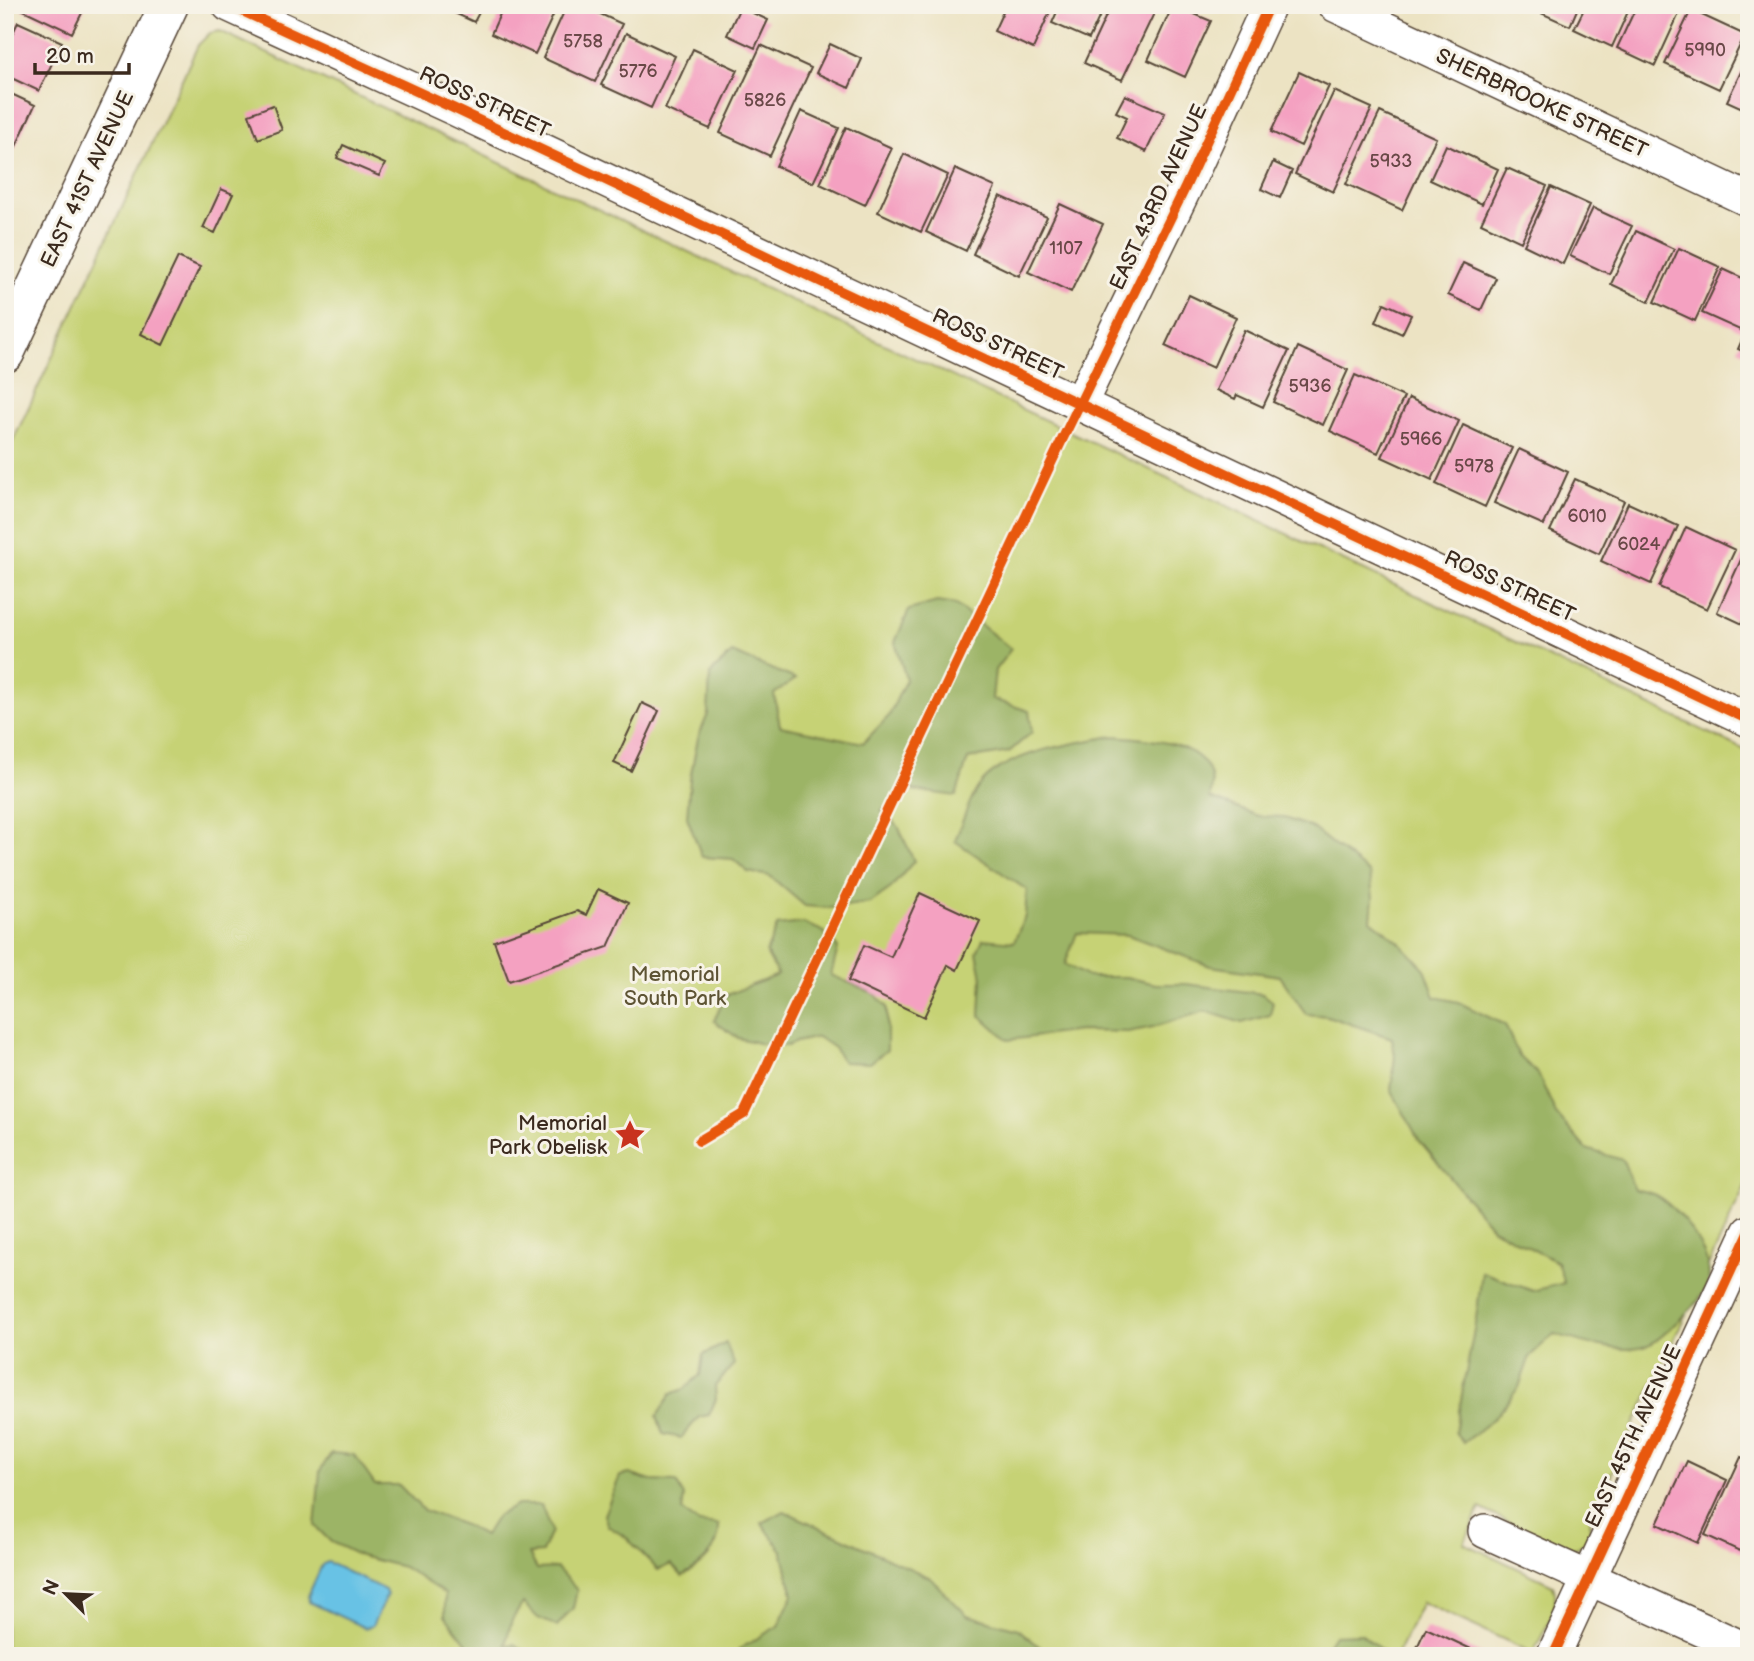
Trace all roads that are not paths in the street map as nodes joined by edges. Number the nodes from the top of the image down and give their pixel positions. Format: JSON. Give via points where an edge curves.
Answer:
{"nodes":[{"id":1,"x":169,"y":5,"type":"edge"},
{"id":2,"x":229,"y":5,"type":"edge"},
{"id":3,"x":1269,"y":5,"type":"edge"},
{"id":4,"x":1335,"y":5,"type":"edge"},
{"id":5,"x":1749,"y":200,"type":"edge"},
{"id":6,"x":5,"y":353,"type":"edge"},
{"id":7,"x":1080,"y":404,"type":"junction"},
{"id":8,"x":1749,"y":720,"type":"edge"},
{"id":9,"x":1749,"y":1232,"type":"edge"},
{"id":10,"x":1485,"y":1531,"type":"dead end"},
{"id":11,"x":1589,"y":1578,"type":"junction"},
{"id":12,"x":1749,"y":1651,"type":"edge"},
{"id":13,"x":1553,"y":1656,"type":"edge"}],
"edges":[{"from":1,"to":6,"type":"main road","name":"EAST 41ST AVENUE"},
{"from":2,"to":7,"type":"street","name":"ROSS STREET"},
{"from":3,"to":7,"type":"street","name":"EAST 43RD AVENUE"},
{"from":4,"to":5,"type":"street","name":"SHERBROOKE STREET"},
{"from":7,"to":8,"type":"street","name":"ROSS STREET"},
{"from":9,"to":11,"type":"street","name":"EAST 45TH AVENUE"},
{"from":10,"to":11,"type":"street"},
{"from":11,"to":12,"type":"street"},
{"from":11,"to":13,"type":"street","name":"EAST 45TH AVENUE"}]}
